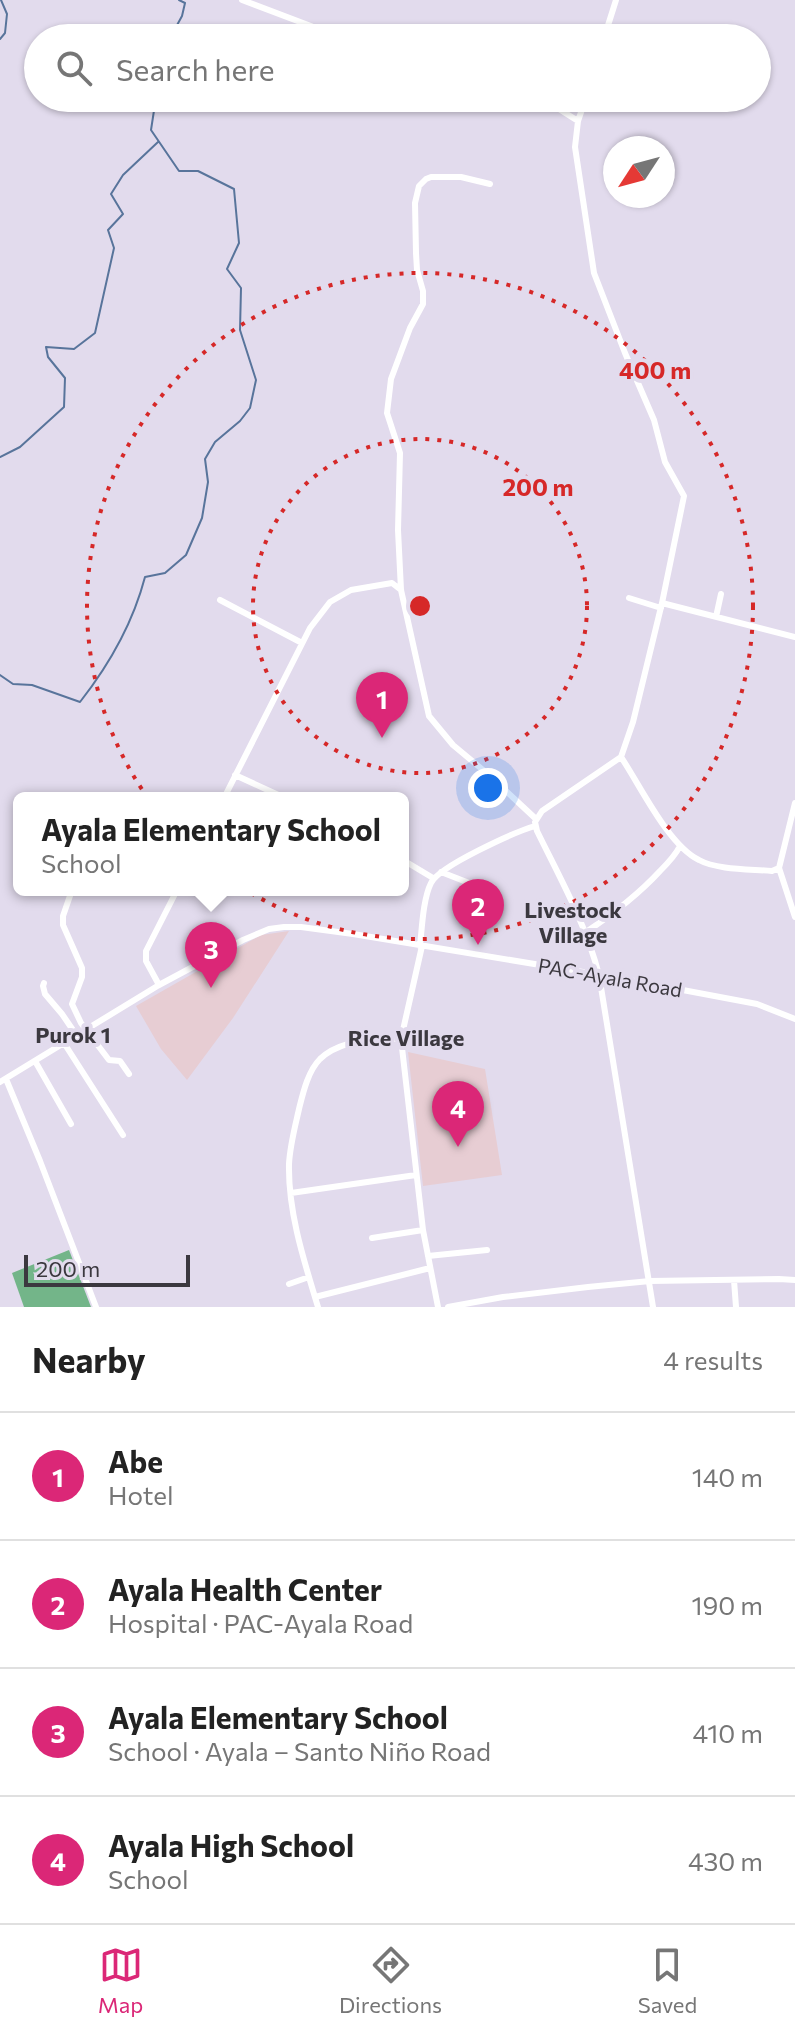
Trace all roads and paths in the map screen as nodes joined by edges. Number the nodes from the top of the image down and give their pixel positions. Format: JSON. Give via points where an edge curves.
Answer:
{"nodes":[{"id":1,"x":242,"y":0,"type":"edge"},
{"id":2,"x":616,"y":0,"type":"edge"},
{"id":3,"x":305,"y":24,"type":"edge"},
{"id":4,"x":608,"y":24,"type":"edge"},
{"id":5,"x":564,"y":112,"type":"edge"},
{"id":6,"x":581,"y":112,"type":"edge"},
{"id":7,"x":578,"y":121,"type":"junction"},
{"id":8,"x":490,"y":184,"type":"dead end"},
{"id":9,"x":401,"y":590,"type":"junction"},
{"id":10,"x":721,"y":594,"type":"dead end"},
{"id":11,"x":629,"y":598,"type":"dead end"},
{"id":12,"x":220,"y":600,"type":"dead end"},
{"id":13,"x":661,"y":605,"type":"junction"},
{"id":14,"x":716,"y":617,"type":"junction"},
{"id":15,"x":795,"y":637,"type":"edge"},
{"id":16,"x":302,"y":643,"type":"junction"},
{"id":17,"x":621,"y":757,"type":"junction"},
{"id":18,"x":235,"y":775,"type":"junction"},
{"id":19,"x":227,"y":792,"type":"edge"},
{"id":20,"x":272,"y":792,"type":"edge"},
{"id":21,"x":795,"y":803,"type":"edge"},
{"id":22,"x":536,"y":822,"type":"junction"},
{"id":23,"x":680,"y":846,"type":"junction"},
{"id":24,"x":409,"y":864,"type":"edge"},
{"id":25,"x":779,"y":868,"type":"junction"},
{"id":26,"x":441,"y":872,"type":"junction"},
{"id":27,"x":433,"y":878,"type":"junction"},
{"id":28,"x":482,"y":888,"type":"dead end"},
{"id":29,"x":70,"y":896,"type":"edge"},
{"id":30,"x":174,"y":896,"type":"edge"},
{"id":31,"x":795,"y":917,"type":"edge"},
{"id":32,"x":586,"y":932,"type":"junction"},
{"id":33,"x":421,"y":946,"type":"junction"},
{"id":34,"x":599,"y":975,"type":"junction"},
{"id":35,"x":44,"y":983,"type":"dead end"},
{"id":36,"x":159,"y":985,"type":"junction"},
{"id":37,"x":795,"y":1019,"type":"edge"},
{"id":38,"x":87,"y":1031,"type":"junction"},
{"id":39,"x":77,"y":1036,"type":"junction"},
{"id":40,"x":401,"y":1039,"type":"junction"},
{"id":41,"x":64,"y":1043,"type":"junction"},
{"id":42,"x":35,"y":1061,"type":"junction"},
{"id":43,"x":129,"y":1074,"type":"dead end"},
{"id":44,"x":3,"y":1080,"type":"edge"},
{"id":45,"x":71,"y":1124,"type":"dead end"},
{"id":46,"x":123,"y":1135,"type":"dead end"},
{"id":47,"x":416,"y":1175,"type":"junction"},
{"id":48,"x":291,"y":1193,"type":"junction"},
{"id":49,"x":423,"y":1230,"type":"junction"},
{"id":50,"x":372,"y":1238,"type":"dead end"},
{"id":51,"x":487,"y":1250,"type":"dead end"},
{"id":52,"x":428,"y":1256,"type":"junction"},
{"id":53,"x":430,"y":1268,"type":"junction"},
{"id":54,"x":309,"y":1277,"type":"junction"},
{"id":55,"x":734,"y":1280,"type":"junction"},
{"id":56,"x":795,"y":1280,"type":"edge"},
{"id":57,"x":650,"y":1281,"type":"junction"},
{"id":58,"x":289,"y":1284,"type":"dead end"},
{"id":59,"x":315,"y":1297,"type":"junction"},
{"id":60,"x":96,"y":1307,"type":"edge"},
{"id":61,"x":318,"y":1307,"type":"edge"},
{"id":62,"x":438,"y":1307,"type":"edge"},
{"id":63,"x":448,"y":1307,"type":"edge"},
{"id":64,"x":653,"y":1307,"type":"edge"},
{"id":65,"x":736,"y":1307,"type":"edge"}],
"edges":[{"from":1,"to":3,"type":"street"},
{"from":2,"to":4,"type":"street"},
{"from":5,"to":7,"type":"street"},
{"from":6,"to":7,"type":"street"},
{"from":7,"to":13,"type":"street","via":[[575,147],[594,273],[654,420],[665,462],[684,496]]},
{"from":8,"to":9,"type":"street","via":[[431,177],[416,194],[423,304],[398,358],[387,406],[400,453]]},
{"from":9,"to":16,"type":"street","via":[[392,583],[351,590],[330,602]]},
{"from":9,"to":22,"type":"street","via":[[430,719]]},
{"from":10,"to":14,"type":"street"},
{"from":11,"to":13,"type":"street"},
{"from":12,"to":16,"type":"street"},
{"from":13,"to":14,"type":"street"},
{"from":13,"to":17,"type":"street"},
{"from":14,"to":15,"type":"street"},
{"from":16,"to":18,"type":"street"},
{"from":17,"to":22,"type":"street","via":[[546,808]]},
{"from":17,"to":23,"type":"street"},
{"from":18,"to":19,"type":"street"},
{"from":18,"to":20,"type":"street"},
{"from":21,"to":25,"type":"street"},
{"from":22,"to":26,"type":"street"},
{"from":22,"to":32,"type":"street"},
{"from":23,"to":25,"type":"street","via":[[699,860],[719,865]]},
{"from":23,"to":32,"type":"street","via":[[627,904]]},
{"from":24,"to":27,"type":"street"},
{"from":25,"to":31,"type":"street"},
{"from":26,"to":27,"type":"street"},
{"from":26,"to":28,"type":"street"},
{"from":27,"to":33,"type":"street"},
{"from":29,"to":38,"type":"street","via":[[63,925],[82,968],[72,1004]]},
{"from":30,"to":36,"type":"street","via":[[146,951]]},
{"from":32,"to":34,"type":"street"},
{"from":33,"to":34,"type":"street","name":"PAC-Ayala Road"},
{"from":33,"to":36,"type":"street","name":"PAC-Ayala Road","via":[[301,927],[269,929]]},
{"from":33,"to":40,"type":"street"},
{"from":34,"to":37,"type":"street","name":"PAC-Ayala Road","via":[[757,1004]]},
{"from":34,"to":57,"type":"street"},
{"from":35,"to":39,"type":"street","via":[[45,994]]},
{"from":36,"to":38,"type":"street","name":"PAC-Ayala Road"},
{"from":38,"to":39,"type":"street","name":"PAC-Ayala Road"},
{"from":38,"to":43,"type":"street","via":[[109,1060],[120,1061]]},
{"from":39,"to":41,"type":"street","name":"PAC-Ayala Road"},
{"from":40,"to":47,"type":"street"},
{"from":40,"to":48,"type":"street","via":[[354,1042],[318,1060],[294,1129]]},
{"from":41,"to":42,"type":"street","name":"PAC-Ayala Road"},
{"from":41,"to":46,"type":"street"},
{"from":42,"to":44,"type":"street","name":"PAC-Ayala Road"},
{"from":42,"to":45,"type":"street"},
{"from":44,"to":60,"type":"street"},
{"from":47,"to":48,"type":"street"},
{"from":47,"to":49,"type":"street"},
{"from":48,"to":54,"type":"street"},
{"from":49,"to":50,"type":"street"},
{"from":49,"to":52,"type":"street"},
{"from":51,"to":52,"type":"street"},
{"from":52,"to":53,"type":"street"},
{"from":53,"to":59,"type":"street"},
{"from":53,"to":62,"type":"street"},
{"from":54,"to":58,"type":"street"},
{"from":54,"to":59,"type":"street"},
{"from":55,"to":56,"type":"street"},
{"from":55,"to":57,"type":"street"},
{"from":55,"to":65,"type":"street"},
{"from":57,"to":63,"type":"street"},
{"from":57,"to":64,"type":"street"},
{"from":59,"to":61,"type":"street"}]}
